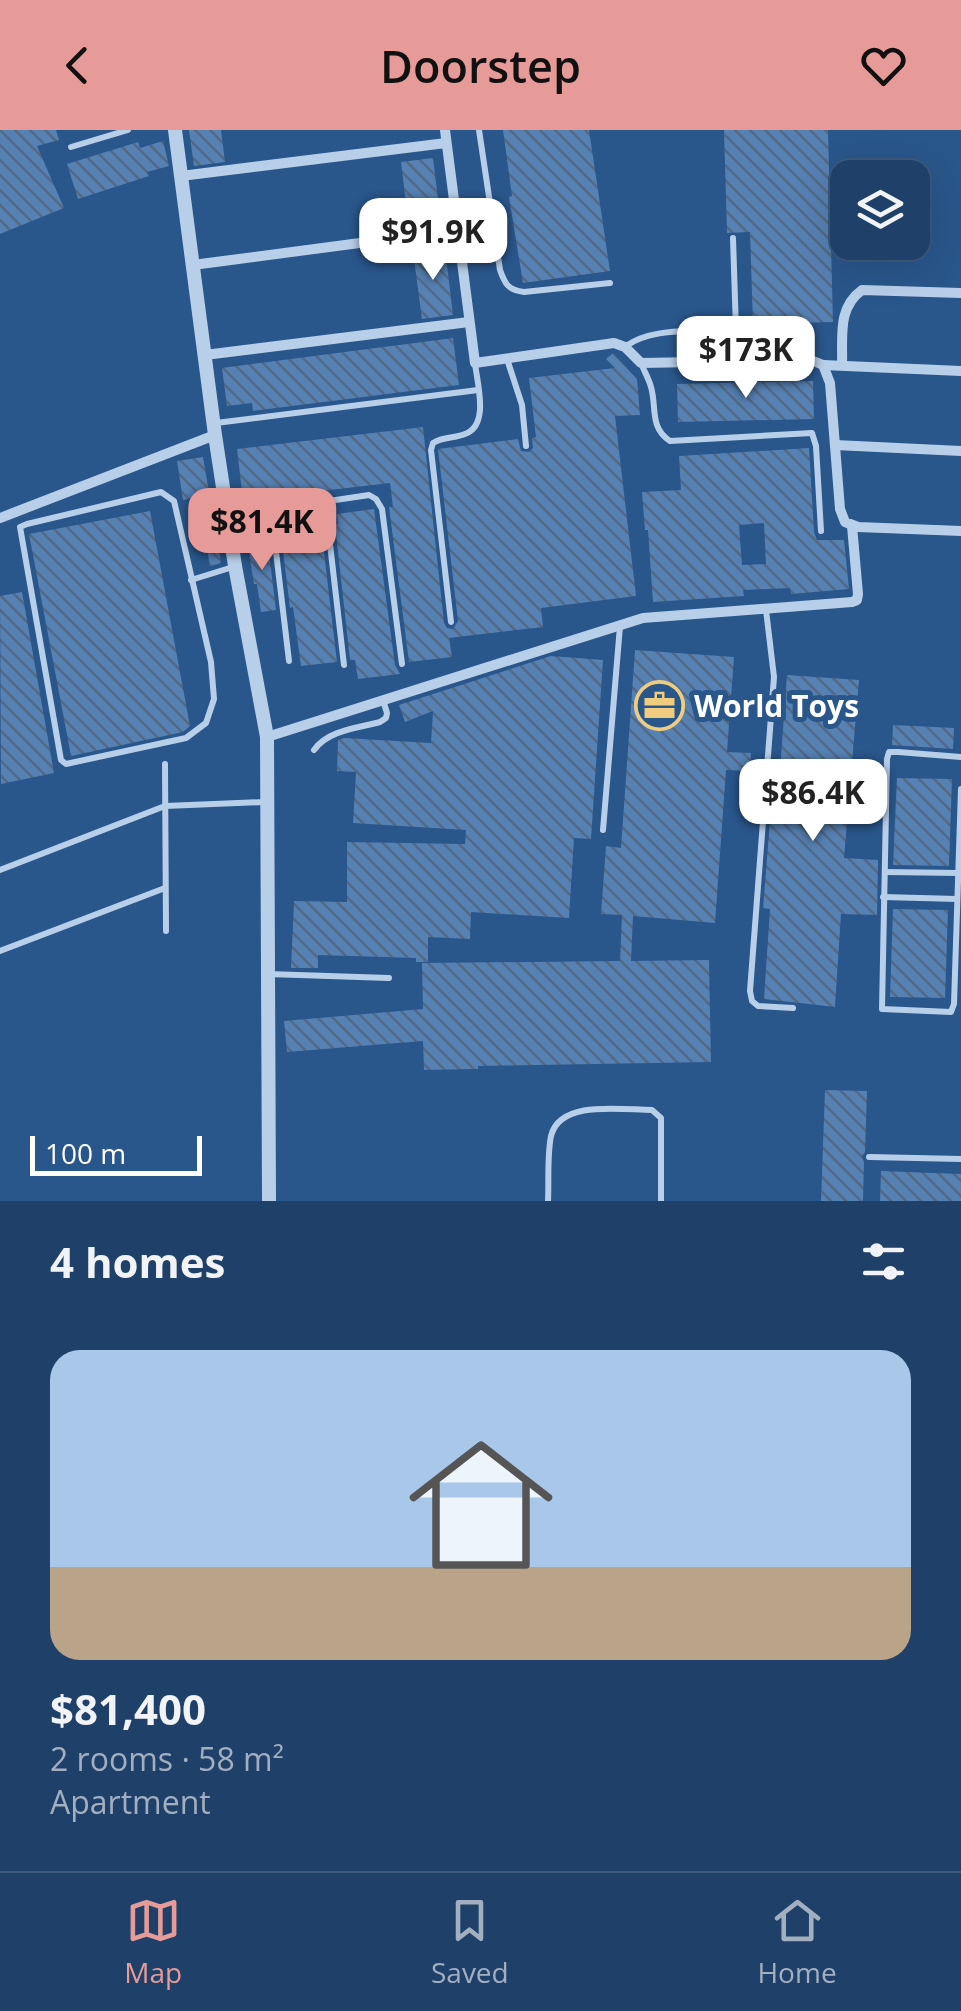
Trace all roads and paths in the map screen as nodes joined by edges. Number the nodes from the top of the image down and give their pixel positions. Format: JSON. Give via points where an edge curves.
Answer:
{"nodes":[{"id":1,"x":128,"y":130,"type":"edge"},
{"id":2,"x":176,"y":130,"type":"edge"},
{"id":3,"x":444,"y":130,"type":"edge"},
{"id":4,"x":479,"y":130,"type":"edge"},
{"id":5,"x":446,"y":144,"type":"junction"},
{"id":6,"x":71,"y":147,"type":"dead end"},
{"id":7,"x":182,"y":176,"type":"junction"},
{"id":8,"x":458,"y":230,"type":"junction"},
{"id":9,"x":733,"y":238,"type":"dead end"},
{"id":10,"x":193,"y":265,"type":"junction"},
{"id":11,"x":610,"y":283,"type":"dead end"},
{"id":12,"x":961,"y":293,"type":"edge"},
{"id":13,"x":469,"y":322,"type":"junction"},
{"id":14,"x":712,"y":330,"type":"dead end"},
{"id":15,"x":625,"y":347,"type":"junction"},
{"id":16,"x":205,"y":356,"type":"junction"},
{"id":17,"x":507,"y":358,"type":"junction"},
{"id":18,"x":737,"y":362,"type":"junction"},
{"id":19,"x":474,"y":363,"type":"junction"},
{"id":20,"x":641,"y":363,"type":"junction"},
{"id":21,"x":822,"y":365,"type":"junction"},
{"id":22,"x":842,"y":365,"type":"junction"},
{"id":23,"x":961,"y":371,"type":"edge"},
{"id":24,"x":478,"y":390,"type":"junction"},
{"id":25,"x":214,"y":429,"type":"junction"},
{"id":26,"x":835,"y":445,"type":"junction"},
{"id":27,"x":526,"y":446,"type":"dead end"},
{"id":28,"x":961,"y":451,"type":"edge"},
{"id":29,"x":325,"y":500,"type":"junction"},
{"id":30,"x":272,"y":510,"type":"junction"},
{"id":31,"x":228,"y":516,"type":"junction"},
{"id":32,"x":0,"y":518,"type":"edge"},
{"id":33,"x":852,"y":526,"type":"junction"},
{"id":34,"x":821,"y":531,"type":"dead end"},
{"id":35,"x":961,"y":531,"type":"edge"},
{"id":36,"x":235,"y":566,"type":"junction"},
{"id":37,"x":191,"y":580,"type":"junction"},
{"id":38,"x":766,"y":608,"type":"junction"},
{"id":39,"x":451,"y":622,"type":"dead end"},
{"id":40,"x":620,"y":625,"type":"junction"},
{"id":41,"x":289,"y":661,"type":"dead end"},
{"id":42,"x":402,"y":664,"type":"dead end"},
{"id":43,"x":344,"y":665,"type":"dead end"},
{"id":44,"x":383,"y":699,"type":"junction"},
{"id":45,"x":267,"y":737,"type":"junction"},
{"id":46,"x":314,"y":750,"type":"dead end"},
{"id":47,"x":961,"y":757,"type":"edge"},
{"id":48,"x":165,"y":764,"type":"dead end"},
{"id":49,"x":961,"y":789,"type":"edge"},
{"id":50,"x":266,"y":802,"type":"junction"},
{"id":51,"x":165,"y":806,"type":"junction"},
{"id":52,"x":604,"y":830,"type":"dead end"},
{"id":53,"x":960,"y":860,"type":"edge"},
{"id":54,"x":0,"y":870,"type":"edge"},
{"id":55,"x":885,"y":872,"type":"junction"},
{"id":56,"x":959,"y":873,"type":"edge"},
{"id":57,"x":166,"y":888,"type":"junction"},
{"id":58,"x":884,"y":897,"type":"junction"},
{"id":59,"x":958,"y":898,"type":"junction"},
{"id":60,"x":166,"y":931,"type":"dead end"},
{"id":61,"x":0,"y":951,"type":"edge"},
{"id":62,"x":266,"y":974,"type":"junction"},
{"id":63,"x":389,"y":978,"type":"dead end"},
{"id":64,"x":793,"y":1008,"type":"dead end"},
{"id":65,"x":869,"y":1157,"type":"dead end"},
{"id":66,"x":961,"y":1159,"type":"edge"},
{"id":67,"x":270,"y":1201,"type":"edge"},
{"id":68,"x":548,"y":1201,"type":"edge"},
{"id":69,"x":660,"y":1201,"type":"edge"}],
"edges":[{"from":1,"to":6,"type":"lane"},
{"from":2,"to":7,"type":"street"},
{"from":3,"to":5,"type":"street"},
{"from":4,"to":11,"type":"lane","via":[[500,270],[510,289]]},
{"from":5,"to":7,"type":"street"},
{"from":5,"to":8,"type":"street"},
{"from":7,"to":10,"type":"street"},
{"from":8,"to":10,"type":"street"},
{"from":8,"to":13,"type":"street"},
{"from":9,"to":18,"type":"lane"},
{"from":10,"to":16,"type":"street"},
{"from":12,"to":22,"type":"street","via":[[862,290],[844,309]]},
{"from":13,"to":16,"type":"street"},
{"from":13,"to":19,"type":"street"},
{"from":14,"to":15,"type":"lane","via":[[638,337]]},
{"from":15,"to":17,"type":"street","via":[[603,343]]},
{"from":15,"to":20,"type":"street"},
{"from":16,"to":25,"type":"street"},
{"from":17,"to":19,"type":"street"},
{"from":17,"to":27,"type":"lane"},
{"from":18,"to":20,"type":"street"},
{"from":18,"to":21,"type":"street"},
{"from":19,"to":24,"type":"lane"},
{"from":20,"to":34,"type":"lane","via":[[656,428],[670,441],[812,433]]},
{"from":21,"to":22,"type":"street"},
{"from":21,"to":26,"type":"street","via":[[830,383]]},
{"from":22,"to":23,"type":"street"},
{"from":24,"to":25,"type":"lane"},
{"from":24,"to":39,"type":"lane","via":[[474,428],[442,437],[431,450]]},
{"from":25,"to":31,"type":"street"},
{"from":25,"to":32,"type":"street"},
{"from":26,"to":28,"type":"street"},
{"from":26,"to":33,"type":"street","via":[[842,519]]},
{"from":29,"to":30,"type":"lane"},
{"from":29,"to":42,"type":"lane","via":[[369,495],[382,509]]},
{"from":29,"to":43,"type":"lane"},
{"from":30,"to":31,"type":"lane"},
{"from":30,"to":41,"type":"lane"},
{"from":31,"to":36,"type":"street"},
{"from":33,"to":35,"type":"street"},
{"from":33,"to":38,"type":"street","via":[[857,600]]},
{"from":36,"to":37,"type":"lane"},
{"from":36,"to":45,"type":"street"},
{"from":37,"to":37,"type":"lane","via":[[174,501],[161,492],[20,528],[66,764],[186,738],[206,723],[214,699],[211,662]]},
{"from":38,"to":40,"type":"street","via":[[661,615]]},
{"from":38,"to":64,"type":"lane","via":[[774,676],[750,991],[758,1006]]},
{"from":40,"to":44,"type":"street"},
{"from":40,"to":52,"type":"lane"},
{"from":44,"to":45,"type":"street"},
{"from":44,"to":46,"type":"lane","via":[[386,718],[327,737]]},
{"from":45,"to":50,"type":"street"},
{"from":47,"to":55,"type":"lane","via":[[889,752]]},
{"from":48,"to":51,"type":"lane"},
{"from":49,"to":53,"type":"lane"},
{"from":50,"to":51,"type":"lane"},
{"from":50,"to":62,"type":"street"},
{"from":51,"to":54,"type":"lane"},
{"from":51,"to":57,"type":"lane"},
{"from":53,"to":56,"type":"lane"},
{"from":55,"to":56,"type":"lane"},
{"from":55,"to":58,"type":"lane"},
{"from":56,"to":59,"type":"lane"},
{"from":57,"to":60,"type":"lane"},
{"from":57,"to":61,"type":"lane"},
{"from":58,"to":59,"type":"lane"},
{"from":58,"to":59,"type":"lane","via":[[882,1009],[941,1013],[954,1004]]},
{"from":62,"to":63,"type":"lane"},
{"from":62,"to":67,"type":"street"},
{"from":65,"to":66,"type":"lane"},
{"from":68,"to":69,"type":"lane","via":[[555,1126],[568,1113],[588,1110],[652,1110],[661,1118]]}]}
